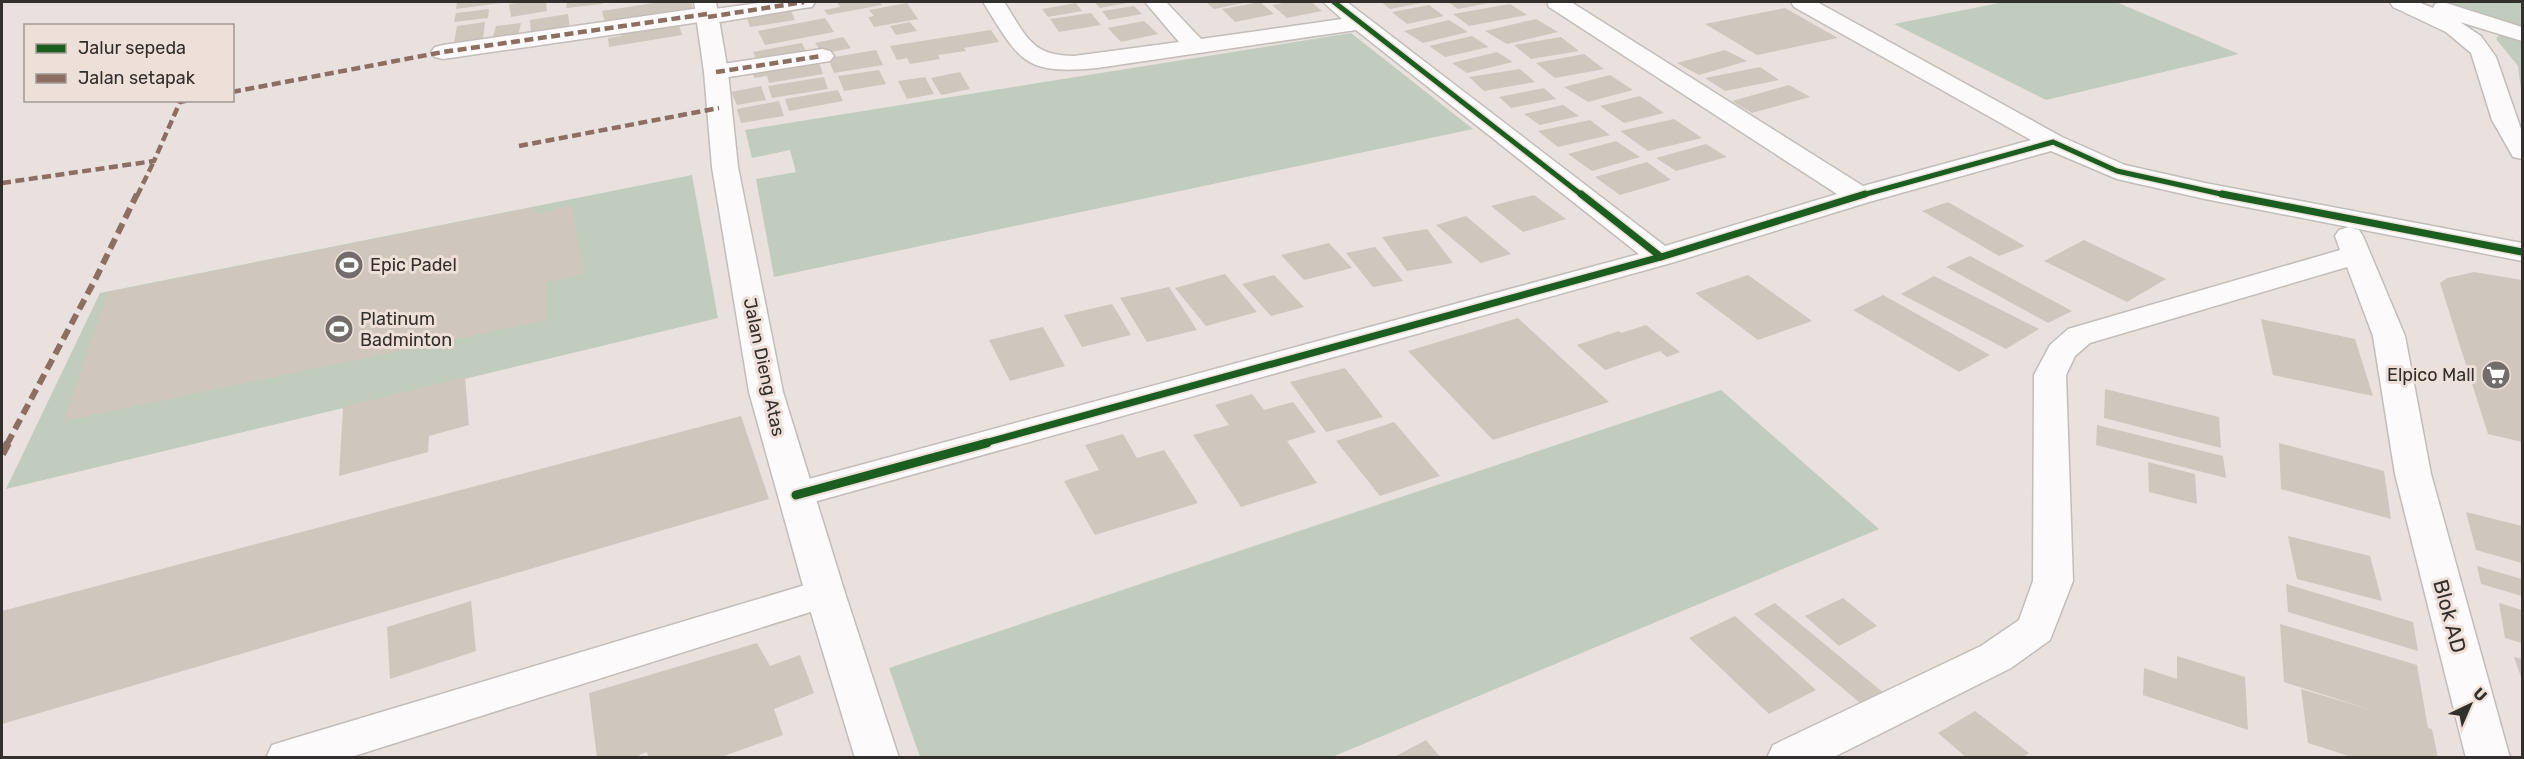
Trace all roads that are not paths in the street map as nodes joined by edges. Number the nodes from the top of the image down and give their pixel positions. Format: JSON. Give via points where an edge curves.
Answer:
{"nodes":[{"id":1,"x":804,"y":2,"type":"edge"},
{"id":2,"x":994,"y":2,"type":"edge"},
{"id":3,"x":1155,"y":2,"type":"edge"},
{"id":4,"x":1334,"y":2,"type":"edge"},
{"id":5,"x":1557,"y":2,"type":"edge"},
{"id":6,"x":1802,"y":2,"type":"edge"},
{"id":7,"x":2400,"y":2,"type":"edge"},
{"id":8,"x":2422,"y":2,"type":"edge"},
{"id":9,"x":706,"y":11,"type":"edge"},
{"id":10,"x":1358,"y":22,"type":"junction"},
{"id":11,"x":2512,"y":31,"type":"edge"},
{"id":12,"x":2467,"y":36,"type":"junction"},
{"id":13,"x":1196,"y":47,"type":"junction"},
{"id":14,"x":443,"y":52,"type":"dead end"},
{"id":15,"x":822,"y":56,"type":"dead end"},
{"id":16,"x":716,"y":72,"type":"junction"},
{"id":17,"x":2053,"y":142,"type":"junction"},
{"id":18,"x":2523,"y":151,"type":"edge"},
{"id":19,"x":1859,"y":196,"type":"junction"},
{"id":20,"x":2342,"y":217,"type":"junction"},
{"id":21,"x":2523,"y":252,"type":"edge"},
{"id":22,"x":2356,"y":255,"type":"junction"},
{"id":23,"x":1661,"y":257,"type":"junction"},
{"id":24,"x":796,"y":495,"type":"junction"},
{"id":25,"x":825,"y":593,"type":"junction"},
{"id":26,"x":288,"y":758,"type":"edge"},
{"id":27,"x":877,"y":758,"type":"edge"},
{"id":28,"x":1789,"y":758,"type":"edge"},
{"id":29,"x":2488,"y":758,"type":"edge"}],
"edges":[{"from":1,"to":9,"type":"street"},
{"from":2,"to":13,"type":"street","via":[[1026,51],[1057,65]]},
{"from":3,"to":13,"type":"street"},
{"from":4,"to":10,"type":"street"},
{"from":5,"to":19,"type":"street"},
{"from":6,"to":17,"type":"street"},
{"from":7,"to":12,"type":"street"},
{"from":8,"to":11,"type":"street"},
{"from":9,"to":14,"type":"street"},
{"from":9,"to":16,"type":"street","name":"Jalan Dieng Atas"},
{"from":10,"to":13,"type":"street"},
{"from":10,"to":23,"type":"street"},
{"from":11,"to":12,"type":"street"},
{"from":12,"to":18,"type":"street","via":[[2481,51],[2511,139]]},
{"from":15,"to":16,"type":"street"},
{"from":16,"to":24,"type":"street","name":"Jalan Dieng Atas","via":[[725,167],[766,392]]},
{"from":17,"to":19,"type":"street"},
{"from":17,"to":20,"type":"street","via":[[2117,171]]},
{"from":19,"to":23,"type":"street"},
{"from":20,"to":21,"type":"street"},
{"from":20,"to":22,"type":"street","name":"Blok AD"},
{"from":22,"to":28,"type":"street","via":[[2079,336],[2061,352],[2050,375],[2053,581],[2036,629],[1996,657]]},
{"from":22,"to":29,"type":"street","name":"Blok AD","via":[[2389,336],[2412,474]]},
{"from":23,"to":24,"type":"street"},
{"from":24,"to":25,"type":"street","name":"Jalan Dieng Atas"},
{"from":25,"to":26,"type":"street"},
{"from":25,"to":27,"type":"street","name":"Jalan Dieng Atas"}]}
